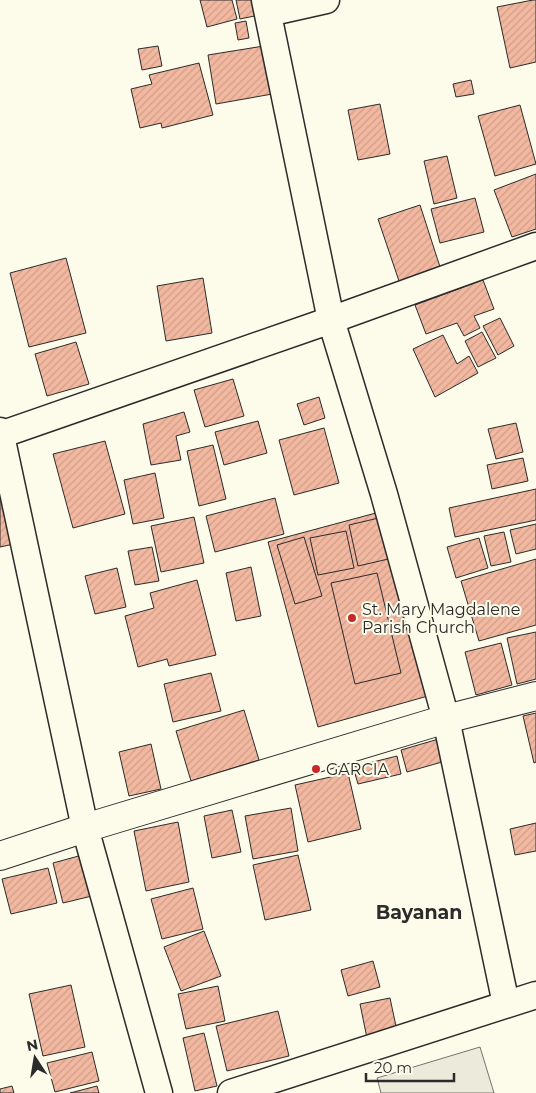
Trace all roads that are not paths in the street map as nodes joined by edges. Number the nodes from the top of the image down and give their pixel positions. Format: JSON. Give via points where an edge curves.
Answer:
{"nodes":[{"id":1,"x":326,"y":0,"type":"edge"},
{"id":2,"x":267,"y":6,"type":"edge"},
{"id":3,"x":536,"y":246,"type":"edge"},
{"id":4,"x":331,"y":320,"type":"junction"},
{"id":5,"x":0,"y":434,"type":"edge"},
{"id":6,"x":536,"y":696,"type":"edge"},
{"id":7,"x":446,"y":719,"type":"junction"},
{"id":8,"x":85,"y":828,"type":"junction"},
{"id":9,"x":0,"y":856,"type":"edge"},
{"id":10,"x":536,"y":994,"type":"edge"},
{"id":11,"x":506,"y":1004,"type":"junction"},
{"id":12,"x":159,"y":1093,"type":"edge"},
{"id":13,"x":231,"y":1093,"type":"edge"}],
"edges":[{"from":1,"to":2,"type":"street"},
{"from":2,"to":4,"type":"street"},
{"from":3,"to":4,"type":"street"},
{"from":4,"to":5,"type":"street"},
{"from":4,"to":7,"type":"street","via":[[384,494]]},
{"from":5,"to":8,"type":"street"},
{"from":6,"to":7,"type":"street"},
{"from":7,"to":8,"type":"street"},
{"from":7,"to":11,"type":"street"},
{"from":8,"to":9,"type":"street"},
{"from":8,"to":12,"type":"street"},
{"from":10,"to":11,"type":"street"},
{"from":11,"to":13,"type":"street"}]}
